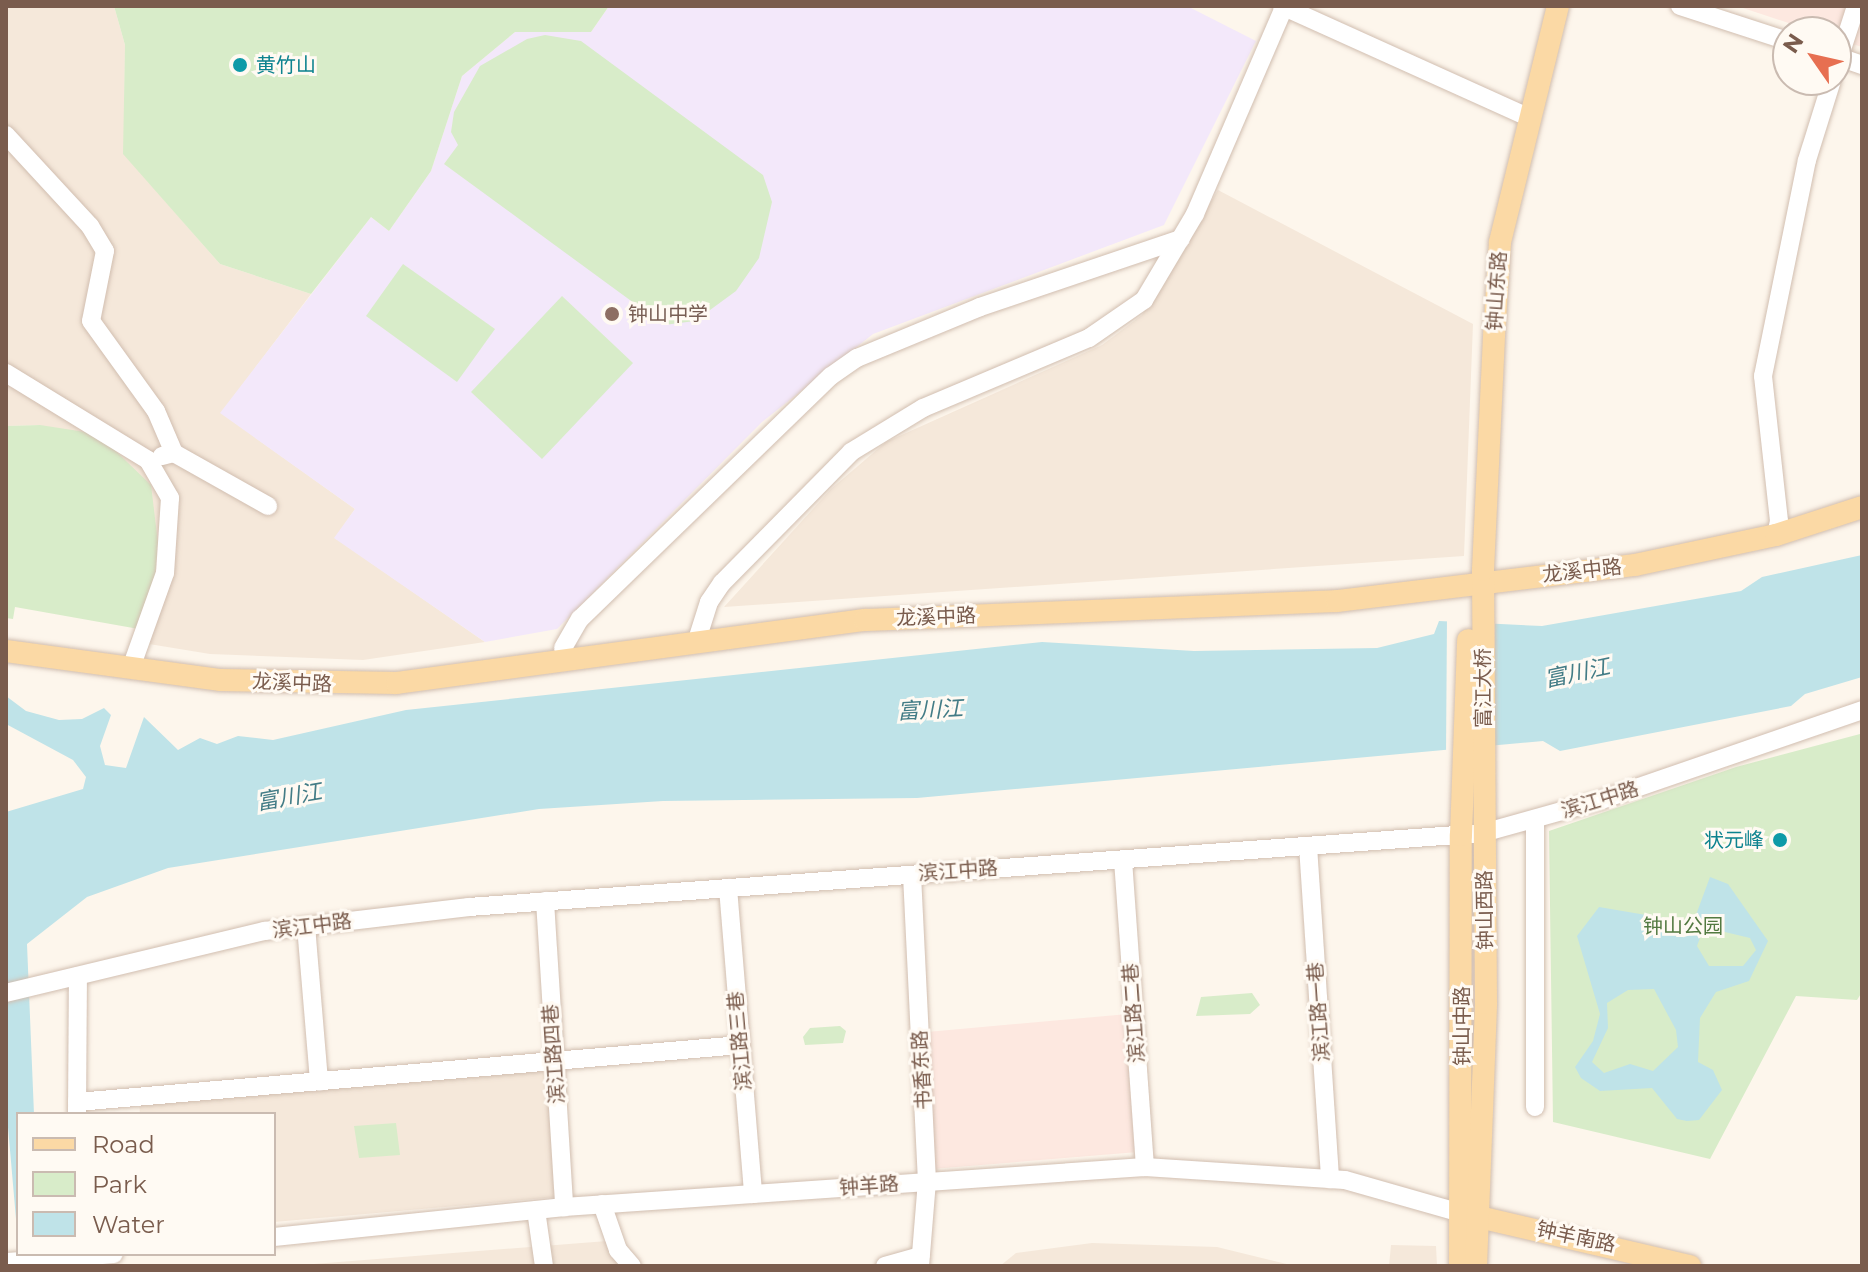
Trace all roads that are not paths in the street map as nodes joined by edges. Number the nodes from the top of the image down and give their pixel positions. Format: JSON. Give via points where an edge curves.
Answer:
{"nodes":[{"id":1,"x":1283,"y":6,"type":"edge"},
{"id":2,"x":1548,"y":6,"type":"edge"},
{"id":3,"x":1558,"y":6,"type":"edge"},
{"id":4,"x":1680,"y":6,"type":"edge"},
{"id":5,"x":1772,"y":36,"type":"edge"},
{"id":6,"x":1827,"y":96,"type":"edge"},
{"id":7,"x":1526,"y":116,"type":"junction"},
{"id":8,"x":6,"y":135,"type":"edge"},
{"id":9,"x":1181,"y":239,"type":"junction"},
{"id":10,"x":6,"y":373,"type":"edge"},
{"id":11,"x":174,"y":453,"type":"junction"},
{"id":12,"x":148,"y":460,"type":"junction"},
{"id":13,"x":1862,"y":494,"type":"edge"},
{"id":14,"x":268,"y":506,"type":"dead end"},
{"id":15,"x":1862,"y":507,"type":"edge"},
{"id":16,"x":1777,"y":528,"type":"junction"},
{"id":17,"x":1477,"y":576,"type":"junction"},
{"id":18,"x":696,"y":636,"type":"junction"},
{"id":19,"x":6,"y":638,"type":"edge"},
{"id":20,"x":563,"y":648,"type":"junction"},
{"id":21,"x":6,"y":651,"type":"edge"},
{"id":22,"x":134,"y":662,"type":"junction"},
{"id":23,"x":1862,"y":710,"type":"edge"},
{"id":24,"x":1535,"y":819,"type":"junction"},
{"id":25,"x":1472,"y":834,"type":"junction"},
{"id":26,"x":1308,"y":846,"type":"junction"},
{"id":27,"x":1123,"y":860,"type":"junction"},
{"id":28,"x":912,"y":875,"type":"junction"},
{"id":29,"x":728,"y":888,"type":"junction"},
{"id":30,"x":545,"y":901,"type":"junction"},
{"id":31,"x":306,"y":926,"type":"junction"},
{"id":32,"x":78,"y":976,"type":"junction"},
{"id":33,"x":6,"y":993,"type":"edge"},
{"id":34,"x":741,"y":1045,"type":"junction"},
{"id":35,"x":555,"y":1061,"type":"junction"},
{"id":36,"x":319,"y":1081,"type":"junction"},
{"id":37,"x":1535,"y":1107,"type":"dead end"},
{"id":38,"x":77,"y":1108,"type":"edge"},
{"id":39,"x":1145,"y":1167,"type":"junction"},
{"id":40,"x":1330,"y":1179,"type":"junction"},
{"id":41,"x":927,"y":1181,"type":"junction"},
{"id":42,"x":753,"y":1194,"type":"junction"},
{"id":43,"x":602,"y":1204,"type":"junction"},
{"id":44,"x":564,"y":1207,"type":"junction"},
{"id":45,"x":536,"y":1210,"type":"junction"},
{"id":46,"x":1469,"y":1214,"type":"junction"},
{"id":47,"x":276,"y":1237,"type":"edge"},
{"id":48,"x":99,"y":1256,"type":"edge"},
{"id":49,"x":77,"y":1259,"type":"edge"},
{"id":50,"x":921,"y":1261,"type":"edge"},
{"id":51,"x":11,"y":1262,"type":"edge"},
{"id":52,"x":544,"y":1266,"type":"edge"},
{"id":53,"x":632,"y":1266,"type":"edge"},
{"id":54,"x":885,"y":1266,"type":"edge"},
{"id":55,"x":1460,"y":1266,"type":"edge"},
{"id":56,"x":1476,"y":1266,"type":"edge"},
{"id":57,"x":1690,"y":1266,"type":"edge"}],
"edges":[{"from":1,"to":7,"type":"street"},
{"from":1,"to":9,"type":"street"},
{"from":2,"to":7,"type":"main road","name":"钟山东路"},
{"from":3,"to":7,"type":"main road","name":"钟山东路"},
{"from":4,"to":5,"type":"street"},
{"from":6,"to":16,"type":"street","via":[[1807,160],[1763,376]]},
{"from":7,"to":17,"type":"main road","name":"钟山东路","via":[[1492,243]]},
{"from":8,"to":11,"type":"street","via":[[90,226],[105,251],[91,321],[156,411]]},
{"from":9,"to":18,"type":"street","via":[[1144,300],[1123,319],[923,408],[851,452],[722,583]]},
{"from":9,"to":20,"type":"street","via":[[1113,258],[857,358],[831,376],[580,619]]},
{"from":10,"to":12,"type":"street"},
{"from":11,"to":12,"type":"street"},
{"from":11,"to":14,"type":"street"},
{"from":12,"to":22,"type":"street","via":[[170,498],[165,573]]},
{"from":13,"to":16,"type":"main road","name":"龙溪中路"},
{"from":15,"to":16,"type":"main road","name":"龙溪中路"},
{"from":16,"to":17,"type":"main road","name":"龙溪中路","via":[[1635,565]]},
{"from":17,"to":18,"type":"main road","name":"龙溪中路","via":[[1335,588],[864,607]]},
{"from":17,"to":25,"type":"main road","name":"富江大桥"},
{"from":18,"to":20,"type":"main road","name":"龙溪中路"},
{"from":18,"to":22,"type":"main road","name":"龙溪中路","via":[[397,683],[221,680]]},
{"from":19,"to":22,"type":"main road","name":"龙溪中路"},
{"from":20,"to":22,"type":"main road","name":"龙溪中路","via":[[396,670]]},
{"from":21,"to":22,"type":"main road","name":"龙溪中路"},
{"from":23,"to":24,"type":"street","name":"滨江中路"},
{"from":24,"to":25,"type":"street","name":"滨江中路"},
{"from":24,"to":37,"type":"street"},
{"from":25,"to":26,"type":"street","name":"滨江中路"},
{"from":25,"to":46,"type":"main road","name":"钟山西路","via":[[1486,1003]]},
{"from":26,"to":27,"type":"street","name":"滨江中路"},
{"from":26,"to":40,"type":"street","name":"滨江路一巷"},
{"from":27,"to":28,"type":"street","name":"滨江中路"},
{"from":27,"to":39,"type":"street","name":"滨江路二巷"},
{"from":28,"to":29,"type":"street","name":"滨江中路"},
{"from":28,"to":41,"type":"street","name":"书香东路"},
{"from":29,"to":30,"type":"street","name":"滨江中路"},
{"from":29,"to":34,"type":"street","name":"滨江路三巷"},
{"from":30,"to":31,"type":"street","name":"滨江中路"},
{"from":30,"to":35,"type":"street","name":"滨江路四巷"},
{"from":31,"to":32,"type":"street","name":"滨江中路"},
{"from":31,"to":36,"type":"street"},
{"from":32,"to":33,"type":"street","name":"滨江中路"},
{"from":32,"to":38,"type":"street"},
{"from":34,"to":35,"type":"street"},
{"from":34,"to":42,"type":"street","name":"滨江路三巷"},
{"from":35,"to":36,"type":"street"},
{"from":35,"to":44,"type":"street","name":"滨江路四巷"},
{"from":36,"to":38,"type":"street"},
{"from":39,"to":40,"type":"street","name":"钟羊路"},
{"from":39,"to":41,"type":"street","name":"钟羊路"},
{"from":40,"to":46,"type":"street","name":"钟羊路"},
{"from":41,"to":42,"type":"street","name":"钟羊路"},
{"from":41,"to":50,"type":"street","name":"书香东路"},
{"from":42,"to":43,"type":"street","name":"钟羊路"},
{"from":43,"to":44,"type":"street","name":"钟羊路"},
{"from":43,"to":53,"type":"street","via":[[618,1250]]},
{"from":44,"to":45,"type":"street","name":"钟羊路"},
{"from":45,"to":47,"type":"street","name":"钟羊路"},
{"from":45,"to":52,"type":"street"},
{"from":46,"to":55,"type":"main road"},
{"from":46,"to":56,"type":"main road","name":"钟山西路"},
{"from":46,"to":57,"type":"main road","name":"钟羊南路"},
{"from":48,"to":49,"type":"street"},
{"from":49,"to":51,"type":"street"},
{"from":50,"to":54,"type":"street"}]}
